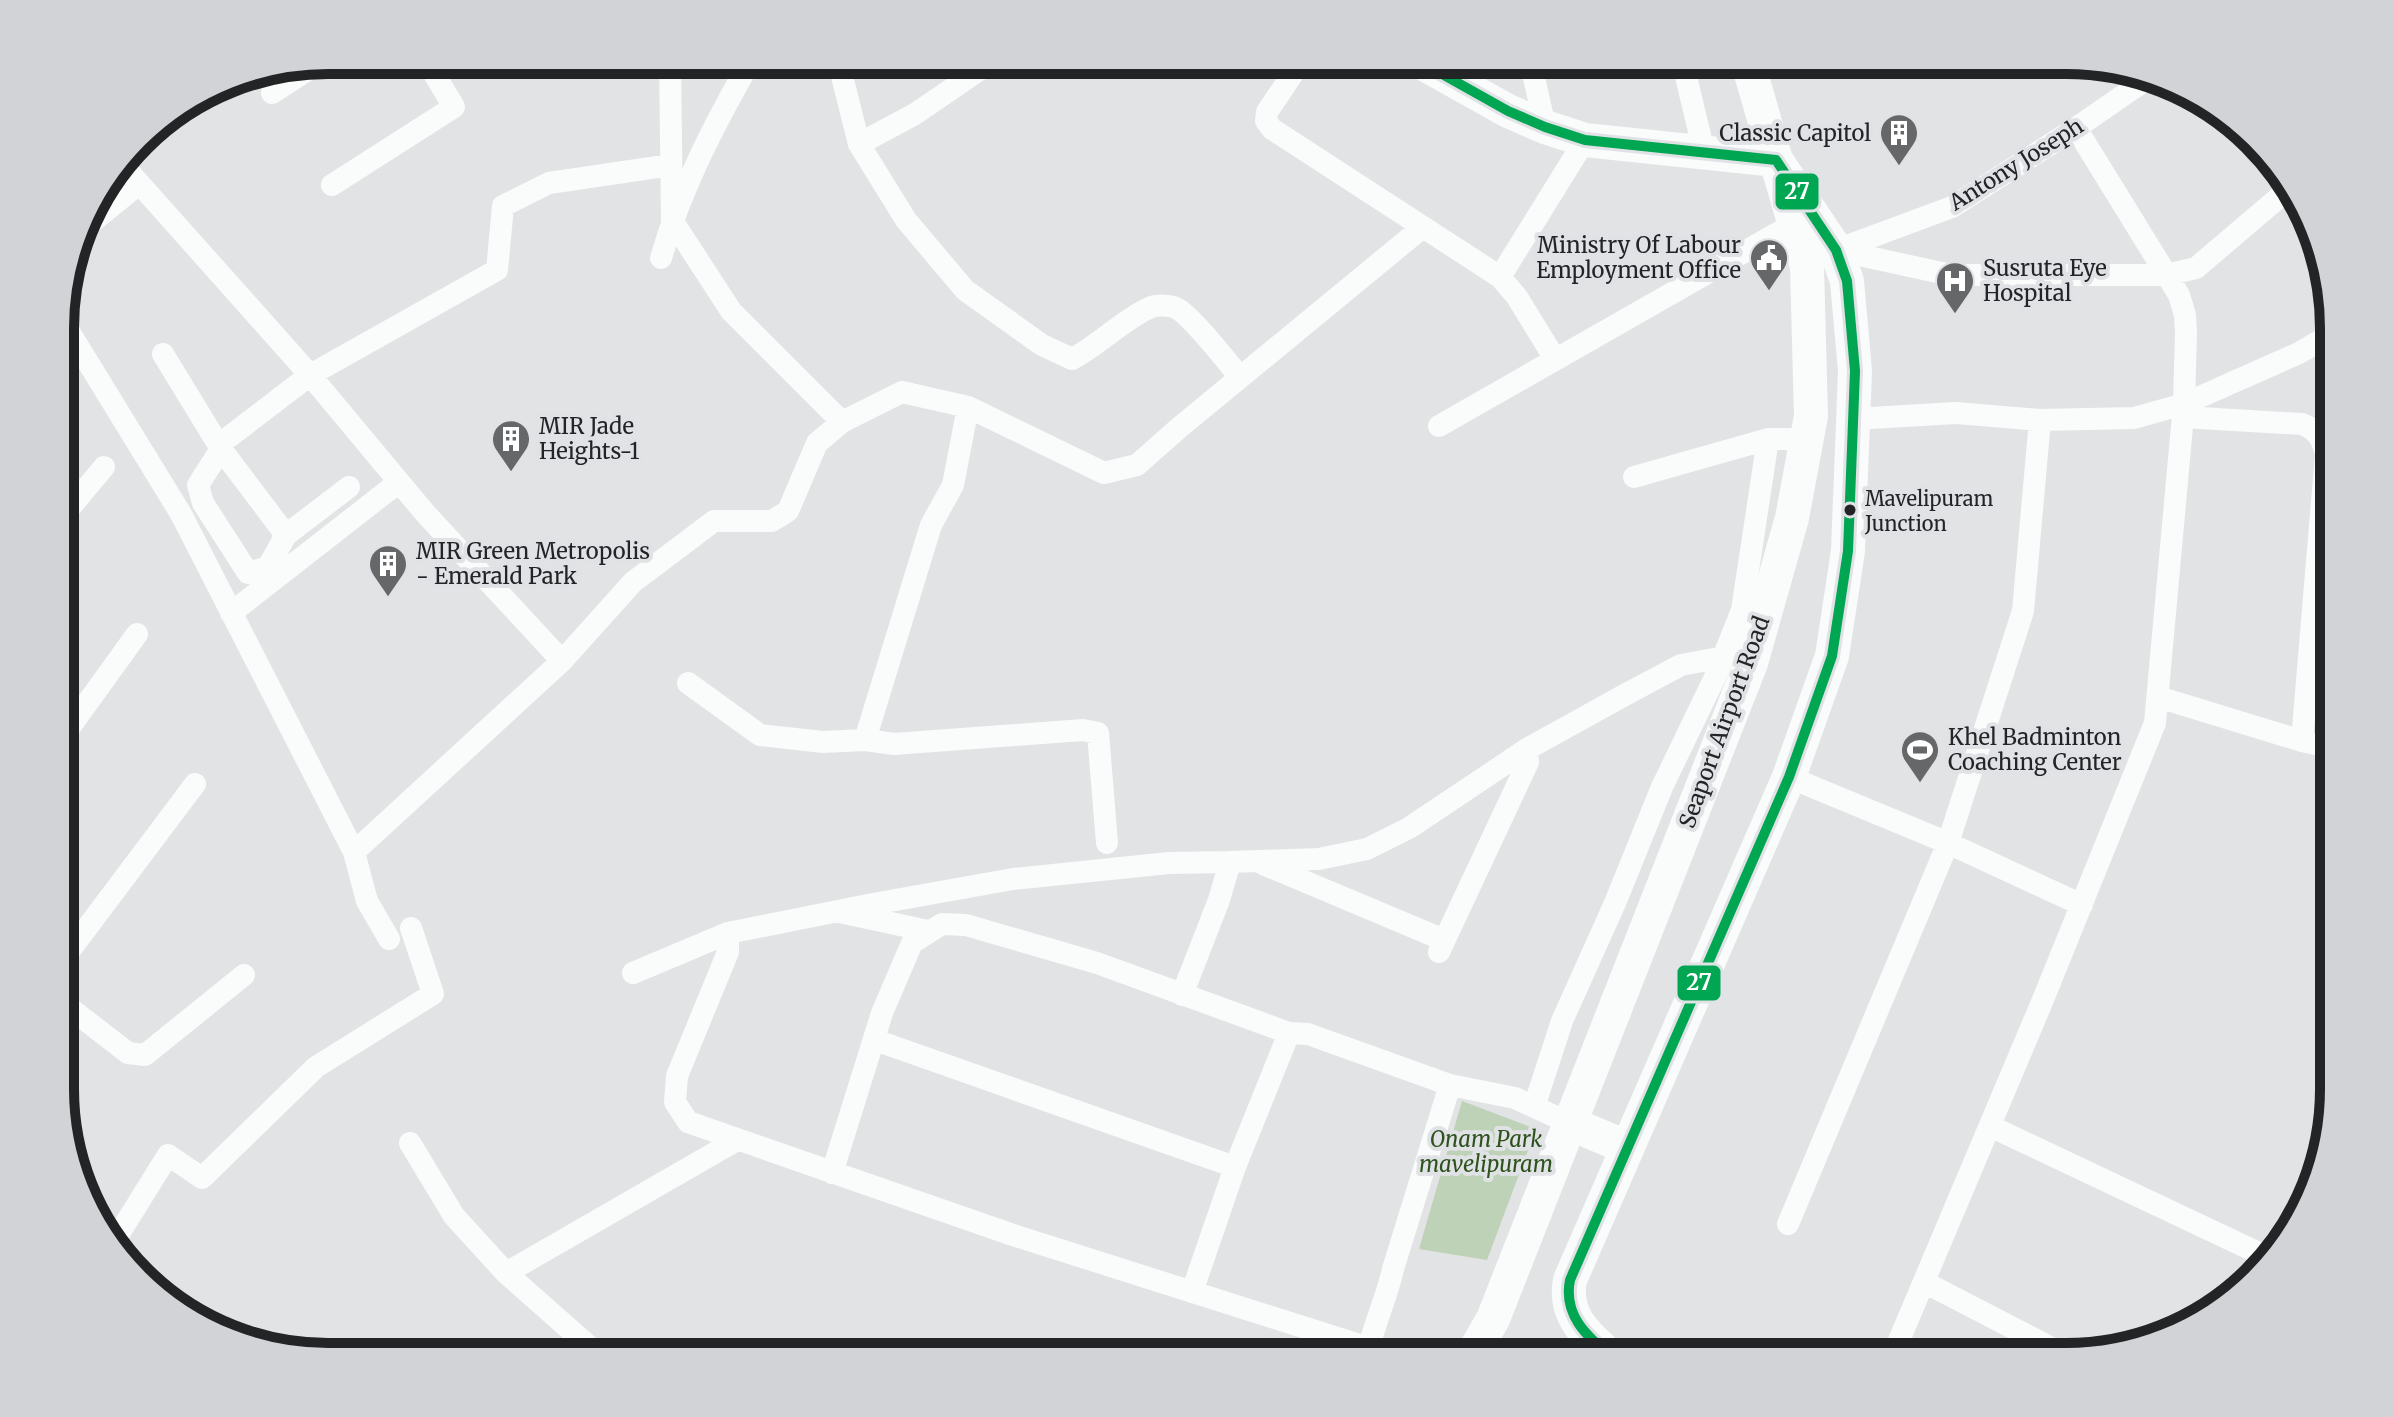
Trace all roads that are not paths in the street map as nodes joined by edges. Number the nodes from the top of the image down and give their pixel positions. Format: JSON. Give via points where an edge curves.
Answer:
{"nodes":[{"id":1,"x":434,"y":74,"type":"edge"},
{"id":2,"x":670,"y":74,"type":"edge"},
{"id":3,"x":743,"y":74,"type":"edge"},
{"id":4,"x":842,"y":74,"type":"edge"},
{"id":5,"x":974,"y":74,"type":"edge"},
{"id":6,"x":1293,"y":74,"type":"edge"},
{"id":7,"x":1442,"y":74,"type":"edge"},
{"id":8,"x":1533,"y":74,"type":"edge"},
{"id":9,"x":1685,"y":74,"type":"edge"},
{"id":10,"x":1751,"y":74,"type":"edge"},
{"id":11,"x":299,"y":76,"type":"edge"},
{"id":12,"x":2138,"y":85,"type":"edge"},
{"id":13,"x":272,"y":93,"type":"dead end"},
{"id":14,"x":1545,"y":127,"type":"junction"},
{"id":15,"x":2076,"y":128,"type":"junction"},
{"id":16,"x":1585,"y":140,"type":"junction"},
{"id":17,"x":859,"y":144,"type":"junction"},
{"id":18,"x":1704,"y":152,"type":"junction"},
{"id":19,"x":1776,"y":160,"type":"junction"},
{"id":20,"x":671,"y":165,"type":"junction"},
{"id":21,"x":128,"y":171,"type":"edge"},
{"id":22,"x":139,"y":184,"type":"junction"},
{"id":23,"x":332,"y":185,"type":"dead end"},
{"id":24,"x":2282,"y":195,"type":"edge"},
{"id":25,"x":100,"y":215,"type":"edge"},
{"id":26,"x":672,"y":220,"type":"junction"},
{"id":27,"x":1795,"y":223,"type":"junction"},
{"id":28,"x":1423,"y":227,"type":"junction"},
{"id":29,"x":1836,"y":250,"type":"junction"},
{"id":30,"x":661,"y":258,"type":"dead end"},
{"id":31,"x":2166,"y":275,"type":"junction"},
{"id":32,"x":1500,"y":277,"type":"junction"},
{"id":33,"x":74,"y":340,"type":"edge"},
{"id":34,"x":2319,"y":341,"type":"edge"},
{"id":35,"x":163,"y":354,"type":"dead end"},
{"id":36,"x":1555,"y":359,"type":"junction"},
{"id":37,"x":310,"y":375,"type":"junction"},
{"id":38,"x":1240,"y":377,"type":"junction"},
{"id":39,"x":968,"y":407,"type":"junction"},
{"id":40,"x":2184,"y":411,"type":"junction"},
{"id":41,"x":1853,"y":419,"type":"junction"},
{"id":42,"x":2040,"y":420,"type":"junction"},
{"id":43,"x":842,"y":422,"type":"junction"},
{"id":44,"x":1439,"y":426,"type":"dead end"},
{"id":45,"x":2319,"y":435,"type":"edge"},
{"id":46,"x":1768,"y":439,"type":"junction"},
{"id":47,"x":1806,"y":439,"type":"junction"},
{"id":48,"x":221,"y":449,"type":"junction"},
{"id":49,"x":104,"y":467,"type":"dead end"},
{"id":50,"x":1634,"y":477,"type":"dead end"},
{"id":51,"x":399,"y":482,"type":"junction"},
{"id":52,"x":349,"y":487,"type":"dead end"},
{"id":53,"x":74,"y":503,"type":"edge"},
{"id":54,"x":286,"y":535,"type":"junction"},
{"id":55,"x":2319,"y":538,"type":"edge"},
{"id":56,"x":231,"y":613,"type":"junction"},
{"id":57,"x":137,"y":634,"type":"dead end"},
{"id":58,"x":1724,"y":657,"type":"junction"},
{"id":59,"x":562,"y":661,"type":"junction"},
{"id":60,"x":688,"y":683,"type":"dead end"},
{"id":61,"x":2158,"y":697,"type":"junction"},
{"id":62,"x":74,"y":721,"type":"edge"},
{"id":63,"x":865,"y":740,"type":"junction"},
{"id":64,"x":2302,"y":741,"type":"junction"},
{"id":65,"x":2319,"y":745,"type":"edge"},
{"id":66,"x":1527,"y":749,"type":"junction"},
{"id":67,"x":1789,"y":777,"type":"junction"},
{"id":68,"x":195,"y":784,"type":"dead end"},
{"id":69,"x":1107,"y":843,"type":"dead end"},
{"id":70,"x":1948,"y":843,"type":"junction"},
{"id":71,"x":354,"y":852,"type":"junction"},
{"id":72,"x":1255,"y":860,"type":"junction"},
{"id":73,"x":1230,"y":862,"type":"junction"},
{"id":74,"x":2082,"y":905,"type":"junction"},
{"id":75,"x":838,"y":910,"type":"junction"},
{"id":76,"x":411,"y":928,"type":"dead end"},
{"id":77,"x":928,"y":931,"type":"junction"},
{"id":78,"x":728,"y":933,"type":"junction"},
{"id":79,"x":389,"y":939,"type":"dead end"},
{"id":80,"x":74,"y":945,"type":"edge"},
{"id":81,"x":633,"y":973,"type":"dead end"},
{"id":82,"x":244,"y":975,"type":"dead end"},
{"id":83,"x":1182,"y":995,"type":"junction"},
{"id":84,"x":74,"y":1011,"type":"edge"},
{"id":85,"x":1289,"y":1033,"type":"junction"},
{"id":86,"x":875,"y":1040,"type":"junction"},
{"id":87,"x":1450,"y":1085,"type":"junction"},
{"id":88,"x":1534,"y":1107,"type":"junction"},
{"id":89,"x":1569,"y":1123,"type":"junction"},
{"id":90,"x":1990,"y":1126,"type":"junction"},
{"id":91,"x":737,"y":1140,"type":"junction"},
{"id":92,"x":410,"y":1143,"type":"dead end"},
{"id":93,"x":1626,"y":1147,"type":"junction"},
{"id":94,"x":1235,"y":1167,"type":"junction"},
{"id":95,"x":832,"y":1173,"type":"junction"},
{"id":96,"x":1788,"y":1224,"type":"dead end"},
{"id":97,"x":119,"y":1233,"type":"edge"},
{"id":98,"x":2260,"y":1253,"type":"edge"},
{"id":99,"x":506,"y":1273,"type":"junction"},
{"id":100,"x":1924,"y":1282,"type":"junction"},
{"id":101,"x":1192,"y":1292,"type":"junction"},
{"id":102,"x":1348,"y":1342,"type":"edge"},
{"id":103,"x":1378,"y":1342,"type":"edge"},
{"id":104,"x":1479,"y":1342,"type":"edge"},
{"id":105,"x":1596,"y":1342,"type":"edge"},
{"id":106,"x":1898,"y":1342,"type":"edge"},
{"id":107,"x":2035,"y":1342,"type":"edge"},
{"id":108,"x":585,"y":1343,"type":"edge"}],
"edges":[{"from":1,"to":23,"type":"street","via":[[454,107]]},
{"from":2,"to":20,"type":"street"},
{"from":3,"to":26,"type":"street"},
{"from":4,"to":17,"type":"street"},
{"from":5,"to":17,"type":"street"},
{"from":6,"to":28,"type":"street","via":[[1267,112],[1272,129]]},
{"from":7,"to":14,"type":"main road"},
{"from":8,"to":14,"type":"street"},
{"from":9,"to":18,"type":"street"},
{"from":10,"to":19,"type":"main road","name":"Seaport Airport Road"},
{"from":11,"to":13,"type":"street"},
{"from":12,"to":15,"type":"street","name":"Antony Joseph"},
{"from":14,"to":16,"type":"main road"},
{"from":15,"to":29,"type":"street","name":"Antony Joseph","via":[[1952,207]]},
{"from":15,"to":31,"type":"street"},
{"from":16,"to":18,"type":"main road"},
{"from":16,"to":32,"type":"street"},
{"from":17,"to":38,"type":"street","via":[[906,220],[965,290],[1042,345],[1072,359],[1155,305],[1176,308]]},
{"from":18,"to":19,"type":"main road"},
{"from":19,"to":27,"type":"main road","name":"Seaport Airport Road"},
{"from":19,"to":29,"type":"main road"},
{"from":20,"to":26,"type":"street"},
{"from":20,"to":37,"type":"street","via":[[549,183],[503,206],[497,270]]},
{"from":21,"to":22,"type":"street"},
{"from":22,"to":25,"type":"street"},
{"from":22,"to":37,"type":"street"},
{"from":24,"to":31,"type":"street","via":[[2196,268]]},
{"from":26,"to":30,"type":"street"},
{"from":26,"to":43,"type":"street","via":[[731,311]]},
{"from":27,"to":36,"type":"street"},
{"from":27,"to":47,"type":"main road","name":"Seaport Airport Road","via":[[1807,267],[1811,416]]},
{"from":28,"to":32,"type":"street"},
{"from":28,"to":38,"type":"street"},
{"from":29,"to":31,"type":"street","via":[[1951,275]]},
{"from":29,"to":41,"type":"main road","via":[[1847,281],[1855,371]]},
{"from":31,"to":40,"type":"street","via":[[2185,315]]},
{"from":32,"to":36,"type":"street"},
{"from":33,"to":56,"type":"street","via":[[181,514]]},
{"from":34,"to":40,"type":"street"},
{"from":35,"to":48,"type":"street"},
{"from":36,"to":44,"type":"street"},
{"from":37,"to":48,"type":"street","via":[[225,440]]},
{"from":37,"to":51,"type":"street"},
{"from":38,"to":39,"type":"street","via":[[1137,465],[1104,473]]},
{"from":39,"to":43,"type":"street","via":[[902,392]]},
{"from":39,"to":63,"type":"street","via":[[953,485],[931,525]]},
{"from":40,"to":42,"type":"street"},
{"from":40,"to":45,"type":"street","via":[[2302,424]]},
{"from":40,"to":61,"type":"street"},
{"from":41,"to":42,"type":"street","via":[[1956,413]]},
{"from":41,"to":67,"type":"main road","via":[[1848,551],[1832,656]]},
{"from":42,"to":70,"type":"street","via":[[2023,611]]},
{"from":43,"to":59,"type":"street","via":[[817,443],[788,511],[772,521],[714,521],[633,582]]},
{"from":46,"to":47,"type":"street"},
{"from":46,"to":50,"type":"street"},
{"from":46,"to":58,"type":"street","via":[[1742,610]]},
{"from":47,"to":89,"type":"main road","name":"Seaport Airport Road","via":[[1792,518],[1751,663]]},
{"from":48,"to":54,"type":"street"},
{"from":48,"to":54,"type":"street","via":[[198,485],[203,503],[248,573],[268,567]]},
{"from":49,"to":53,"type":"street"},
{"from":51,"to":56,"type":"street"},
{"from":51,"to":59,"type":"street"},
{"from":52,"to":54,"type":"street"},
{"from":55,"to":64,"type":"street"},
{"from":56,"to":71,"type":"street"},
{"from":57,"to":62,"type":"street"},
{"from":58,"to":66,"type":"street","via":[[1681,665]]},
{"from":58,"to":88,"type":"street","via":[[1562,1021]]},
{"from":59,"to":71,"type":"street"},
{"from":60,"to":63,"type":"street","via":[[760,735]]},
{"from":61,"to":64,"type":"street"},
{"from":61,"to":74,"type":"street","via":[[2155,723]]},
{"from":63,"to":69,"type":"street","via":[[894,744],[1098,733]]},
{"from":64,"to":65,"type":"street"},
{"from":66,"to":72,"type":"street","via":[[1409,828],[1367,849],[1319,859]]},
{"from":66,"to":72,"type":"street","via":[[1528,762],[1442,946]]},
{"from":67,"to":70,"type":"street"},
{"from":67,"to":93,"type":"main road"},
{"from":68,"to":80,"type":"street"},
{"from":70,"to":74,"type":"street"},
{"from":70,"to":96,"type":"street"},
{"from":71,"to":79,"type":"street","via":[[367,901]]},
{"from":72,"to":73,"type":"street"},
{"from":73,"to":75,"type":"street","via":[[1013,879]]},
{"from":73,"to":83,"type":"street"},
{"from":74,"to":90,"type":"street"},
{"from":75,"to":77,"type":"street"},
{"from":75,"to":78,"type":"street"},
{"from":76,"to":97,"type":"street","via":[[433,994],[316,1067],[202,1178],[168,1155]]},
{"from":77,"to":83,"type":"street","via":[[942,924],[966,925],[1097,963]]},
{"from":77,"to":86,"type":"street","via":[[912,943]]},
{"from":78,"to":81,"type":"street"},
{"from":78,"to":91,"type":"street","via":[[728,952],[677,1076],[675,1102],[688,1122]]},
{"from":82,"to":84,"type":"street","via":[[145,1055],[128,1053]]},
{"from":83,"to":85,"type":"street"},
{"from":85,"to":87,"type":"street","via":[[1308,1034]]},
{"from":85,"to":94,"type":"street"},
{"from":86,"to":94,"type":"street"},
{"from":86,"to":95,"type":"street"},
{"from":87,"to":88,"type":"street"},
{"from":87,"to":103,"type":"street","via":[[1377,1317]]},
{"from":88,"to":89,"type":"street"},
{"from":89,"to":93,"type":"main road"},
{"from":89,"to":104,"type":"main road","name":"Seaport Airport Road"},
{"from":90,"to":98,"type":"street"},
{"from":90,"to":100,"type":"street"},
{"from":91,"to":95,"type":"street"},
{"from":91,"to":99,"type":"street"},
{"from":92,"to":99,"type":"street","via":[[454,1216]]},
{"from":93,"to":105,"type":"main road","via":[[1567,1296],[1577,1323]]},
{"from":94,"to":101,"type":"street"},
{"from":95,"to":101,"type":"street"},
{"from":99,"to":108,"type":"street"},
{"from":100,"to":106,"type":"street"},
{"from":100,"to":107,"type":"street"},
{"from":101,"to":102,"type":"street"}]}
